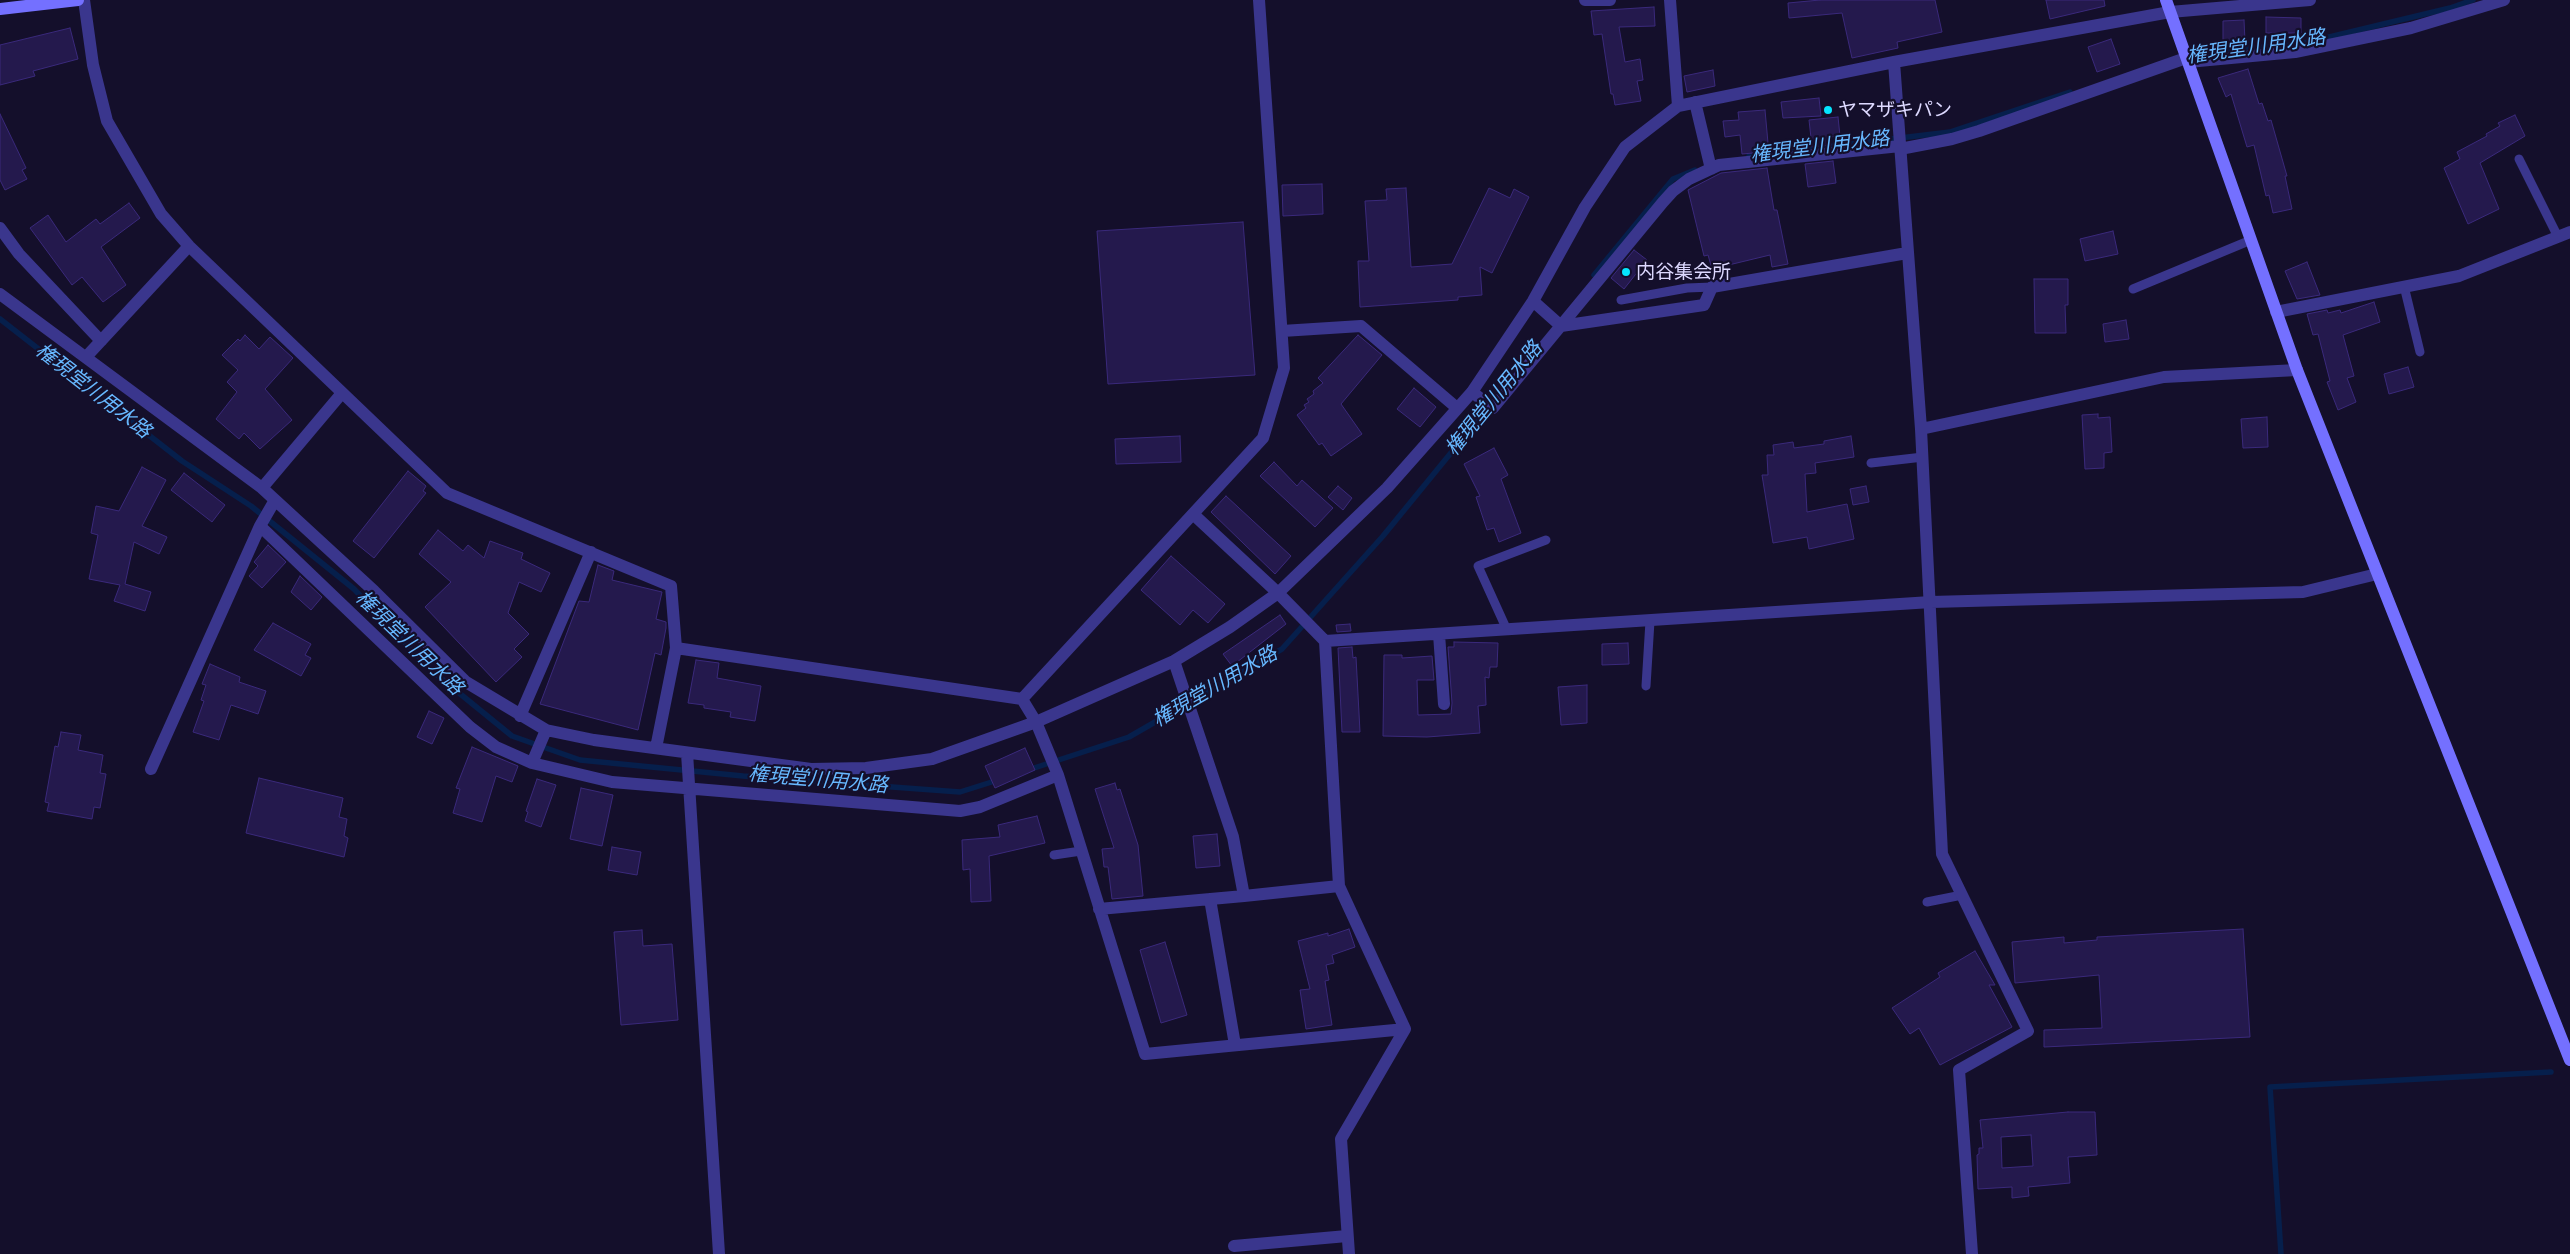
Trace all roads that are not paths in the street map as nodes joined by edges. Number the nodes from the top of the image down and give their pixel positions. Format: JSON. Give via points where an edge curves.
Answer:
{"nodes":[{"id":1,"x":78,"y":0,"type":"edge"},
{"id":2,"x":84,"y":0,"type":"edge"},
{"id":3,"x":1259,"y":0,"type":"edge"},
{"id":4,"x":1585,"y":0,"type":"edge"},
{"id":5,"x":1610,"y":0,"type":"edge"},
{"id":6,"x":1670,"y":0,"type":"edge"},
{"id":7,"x":2310,"y":0,"type":"edge"},
{"id":8,"x":2504,"y":0,"type":"edge"},
{"id":9,"x":2256,"y":2,"type":"edge"},
{"id":10,"x":2168,"y":6,"type":"edge"},
{"id":11,"x":0,"y":8,"type":"edge"},
{"id":12,"x":2187,"y":59,"type":"junction"},
{"id":13,"x":1894,"y":62,"type":"junction"},
{"id":14,"x":1695,"y":102,"type":"junction"},
{"id":15,"x":1678,"y":106,"type":"junction"},
{"id":16,"x":1900,"y":148,"type":"junction"},
{"id":17,"x":2519,"y":159,"type":"dead end"},
{"id":18,"x":1711,"y":169,"type":"junction"},
{"id":19,"x":0,"y":228,"type":"edge"},
{"id":20,"x":2570,"y":232,"type":"edge"},
{"id":21,"x":2558,"y":237,"type":"junction"},
{"id":22,"x":2251,"y":240,"type":"junction"},
{"id":23,"x":189,"y":246,"type":"junction"},
{"id":24,"x":1907,"y":253,"type":"junction"},
{"id":25,"x":2404,"y":286,"type":"junction"},
{"id":26,"x":1712,"y":287,"type":"junction"},
{"id":27,"x":2133,"y":289,"type":"dead end"},
{"id":28,"x":0,"y":294,"type":"edge"},
{"id":29,"x":1621,"y":300,"type":"dead end"},
{"id":30,"x":1533,"y":301,"type":"junction"},
{"id":31,"x":2276,"y":312,"type":"junction"},
{"id":32,"x":1561,"y":326,"type":"junction"},
{"id":33,"x":1282,"y":331,"type":"junction"},
{"id":34,"x":101,"y":341,"type":"junction"},
{"id":35,"x":2420,"y":352,"type":"dead end"},
{"id":36,"x":86,"y":358,"type":"junction"},
{"id":37,"x":2297,"y":370,"type":"junction"},
{"id":38,"x":1472,"y":392,"type":"junction"},
{"id":39,"x":342,"y":393,"type":"junction"},
{"id":40,"x":1457,"y":408,"type":"junction"},
{"id":41,"x":1921,"y":429,"type":"junction"},
{"id":42,"x":1922,"y":457,"type":"junction"},
{"id":43,"x":1871,"y":463,"type":"dead end"},
{"id":44,"x":262,"y":488,"type":"junction"},
{"id":45,"x":275,"y":500,"type":"junction"},
{"id":46,"x":1193,"y":514,"type":"junction"},
{"id":47,"x":260,"y":526,"type":"junction"},
{"id":48,"x":1546,"y":540,"type":"dead end"},
{"id":49,"x":591,"y":552,"type":"junction"},
{"id":50,"x":2377,"y":574,"type":"junction"},
{"id":51,"x":1278,"y":593,"type":"junction"},
{"id":52,"x":1931,"y":602,"type":"junction"},
{"id":53,"x":1650,"y":620,"type":"junction"},
{"id":54,"x":1507,"y":630,"type":"junction"},
{"id":55,"x":1439,"y":634,"type":"junction"},
{"id":56,"x":1325,"y":641,"type":"junction"},
{"id":57,"x":676,"y":648,"type":"junction"},
{"id":58,"x":1174,"y":661,"type":"junction"},
{"id":59,"x":1646,"y":686,"type":"dead end"},
{"id":60,"x":1022,"y":699,"type":"junction"},
{"id":61,"x":1444,"y":704,"type":"dead end"},
{"id":62,"x":520,"y":716,"type":"junction"},
{"id":63,"x":1036,"y":722,"type":"junction"},
{"id":64,"x":546,"y":730,"type":"junction"},
{"id":65,"x":656,"y":748,"type":"junction"},
{"id":66,"x":687,"y":753,"type":"junction"},
{"id":67,"x":532,"y":764,"type":"junction"},
{"id":68,"x":151,"y":769,"type":"dead end"},
{"id":69,"x":1058,"y":775,"type":"junction"},
{"id":70,"x":689,"y":789,"type":"junction"},
{"id":71,"x":1081,"y":851,"type":"junction"},
{"id":72,"x":1054,"y":855,"type":"dead end"},
{"id":73,"x":1339,"y":886,"type":"junction"},
{"id":74,"x":1962,"y":895,"type":"junction"},
{"id":75,"x":1244,"y":896,"type":"junction"},
{"id":76,"x":1210,"y":899,"type":"junction"},
{"id":77,"x":1928,"y":902,"type":"dead end"},
{"id":78,"x":1099,"y":909,"type":"junction"},
{"id":79,"x":1405,"y":1029,"type":"junction"},
{"id":80,"x":1235,"y":1045,"type":"junction"},
{"id":81,"x":2570,"y":1060,"type":"edge"},
{"id":82,"x":1347,"y":1236,"type":"junction"},
{"id":83,"x":1234,"y":1246,"type":"dead end"},
{"id":84,"x":719,"y":1254,"type":"edge"},
{"id":85,"x":1349,"y":1254,"type":"edge"},
{"id":86,"x":1972,"y":1254,"type":"edge"}],
"edges":[{"from":1,"to":11,"type":"street"},
{"from":2,"to":23,"type":"street","via":[[93,66],[107,121],[161,214]]},
{"from":3,"to":33,"type":"street"},
{"from":4,"to":5,"type":"street"},
{"from":6,"to":15,"type":"street"},
{"from":7,"to":9,"type":"street"},
{"from":8,"to":12,"type":"street","via":[[2410,28],[2305,50]]},
{"from":9,"to":10,"type":"street"},
{"from":10,"to":12,"type":"street"},
{"from":10,"to":13,"type":"street"},
{"from":12,"to":16,"type":"street","via":[[1979,131]]},
{"from":12,"to":22,"type":"street"},
{"from":13,"to":14,"type":"street"},
{"from":13,"to":16,"type":"street"},
{"from":14,"to":15,"type":"street"},
{"from":14,"to":18,"type":"street"},
{"from":15,"to":30,"type":"street","via":[[1625,147],[1585,207]]},
{"from":16,"to":18,"type":"street","via":[[1720,165]]},
{"from":16,"to":24,"type":"street"},
{"from":17,"to":21,"type":"lane"},
{"from":18,"to":32,"type":"street","via":[[1673,190]]},
{"from":19,"to":34,"type":"street","via":[[19,254]]},
{"from":20,"to":21,"type":"street"},
{"from":21,"to":25,"type":"street","via":[[2459,276]]},
{"from":22,"to":27,"type":"lane"},
{"from":22,"to":31,"type":"street"},
{"from":23,"to":34,"type":"street"},
{"from":23,"to":39,"type":"street"},
{"from":24,"to":26,"type":"street"},
{"from":24,"to":41,"type":"street"},
{"from":25,"to":31,"type":"street"},
{"from":25,"to":35,"type":"lane"},
{"from":26,"to":29,"type":"lane","via":[[1687,288]]},
{"from":26,"to":32,"type":"street","via":[[1704,305]]},
{"from":28,"to":36,"type":"street"},
{"from":30,"to":32,"type":"street"},
{"from":30,"to":38,"type":"street"},
{"from":31,"to":37,"type":"street"},
{"from":32,"to":38,"type":"street","via":[[1494,408]]},
{"from":33,"to":40,"type":"street","via":[[1361,326]]},
{"from":33,"to":46,"type":"street","via":[[1284,368],[1263,438]]},
{"from":34,"to":36,"type":"street"},
{"from":36,"to":44,"type":"street"},
{"from":37,"to":41,"type":"street","via":[[2164,377]]},
{"from":37,"to":50,"type":"street"},
{"from":38,"to":40,"type":"street"},
{"from":39,"to":44,"type":"street"},
{"from":39,"to":49,"type":"street","via":[[447,493]]},
{"from":40,"to":51,"type":"street","via":[[1387,488]]},
{"from":41,"to":42,"type":"street"},
{"from":42,"to":43,"type":"lane"},
{"from":42,"to":52,"type":"street"},
{"from":44,"to":45,"type":"street"},
{"from":45,"to":47,"type":"street"},
{"from":45,"to":62,"type":"street","via":[[466,682]]},
{"from":46,"to":51,"type":"street"},
{"from":46,"to":60,"type":"street"},
{"from":47,"to":67,"type":"street","via":[[470,727],[496,747]]},
{"from":47,"to":68,"type":"street"},
{"from":48,"to":54,"type":"lane","via":[[1478,566]]},
{"from":49,"to":57,"type":"street","via":[[671,586]]},
{"from":49,"to":62,"type":"street"},
{"from":50,"to":52,"type":"street","via":[[2303,592]]},
{"from":50,"to":81,"type":"street"},
{"from":51,"to":56,"type":"street"},
{"from":51,"to":58,"type":"street"},
{"from":52,"to":53,"type":"street"},
{"from":52,"to":74,"type":"street","via":[[1942,854]]},
{"from":53,"to":54,"type":"street"},
{"from":53,"to":59,"type":"lane"},
{"from":54,"to":55,"type":"street"},
{"from":55,"to":56,"type":"street"},
{"from":55,"to":61,"type":"street"},
{"from":56,"to":73,"type":"street"},
{"from":57,"to":60,"type":"street"},
{"from":57,"to":65,"type":"street"},
{"from":58,"to":63,"type":"street"},
{"from":58,"to":75,"type":"street","via":[[1233,837]]},
{"from":60,"to":63,"type":"street"},
{"from":62,"to":64,"type":"street"},
{"from":63,"to":66,"type":"street","via":[[932,759],[866,768],[811,769]]},
{"from":63,"to":69,"type":"street"},
{"from":64,"to":65,"type":"street"},
{"from":64,"to":67,"type":"street"},
{"from":65,"to":66,"type":"street"},
{"from":66,"to":70,"type":"street"},
{"from":67,"to":70,"type":"street","via":[[612,782]]},
{"from":69,"to":70,"type":"street","via":[[980,807],[960,811]]},
{"from":69,"to":71,"type":"street"},
{"from":70,"to":84,"type":"street"},
{"from":71,"to":72,"type":"lane"},
{"from":71,"to":78,"type":"street"},
{"from":73,"to":75,"type":"street"},
{"from":73,"to":79,"type":"street"},
{"from":74,"to":77,"type":"lane"},
{"from":74,"to":86,"type":"street","via":[[2028,1031],[1959,1070]]},
{"from":75,"to":76,"type":"street"},
{"from":76,"to":78,"type":"street"},
{"from":76,"to":80,"type":"street"},
{"from":78,"to":80,"type":"street","via":[[1145,1054]]},
{"from":79,"to":80,"type":"street"},
{"from":79,"to":82,"type":"street","via":[[1341,1139]]},
{"from":82,"to":83,"type":"street"},
{"from":82,"to":85,"type":"street"}]}
